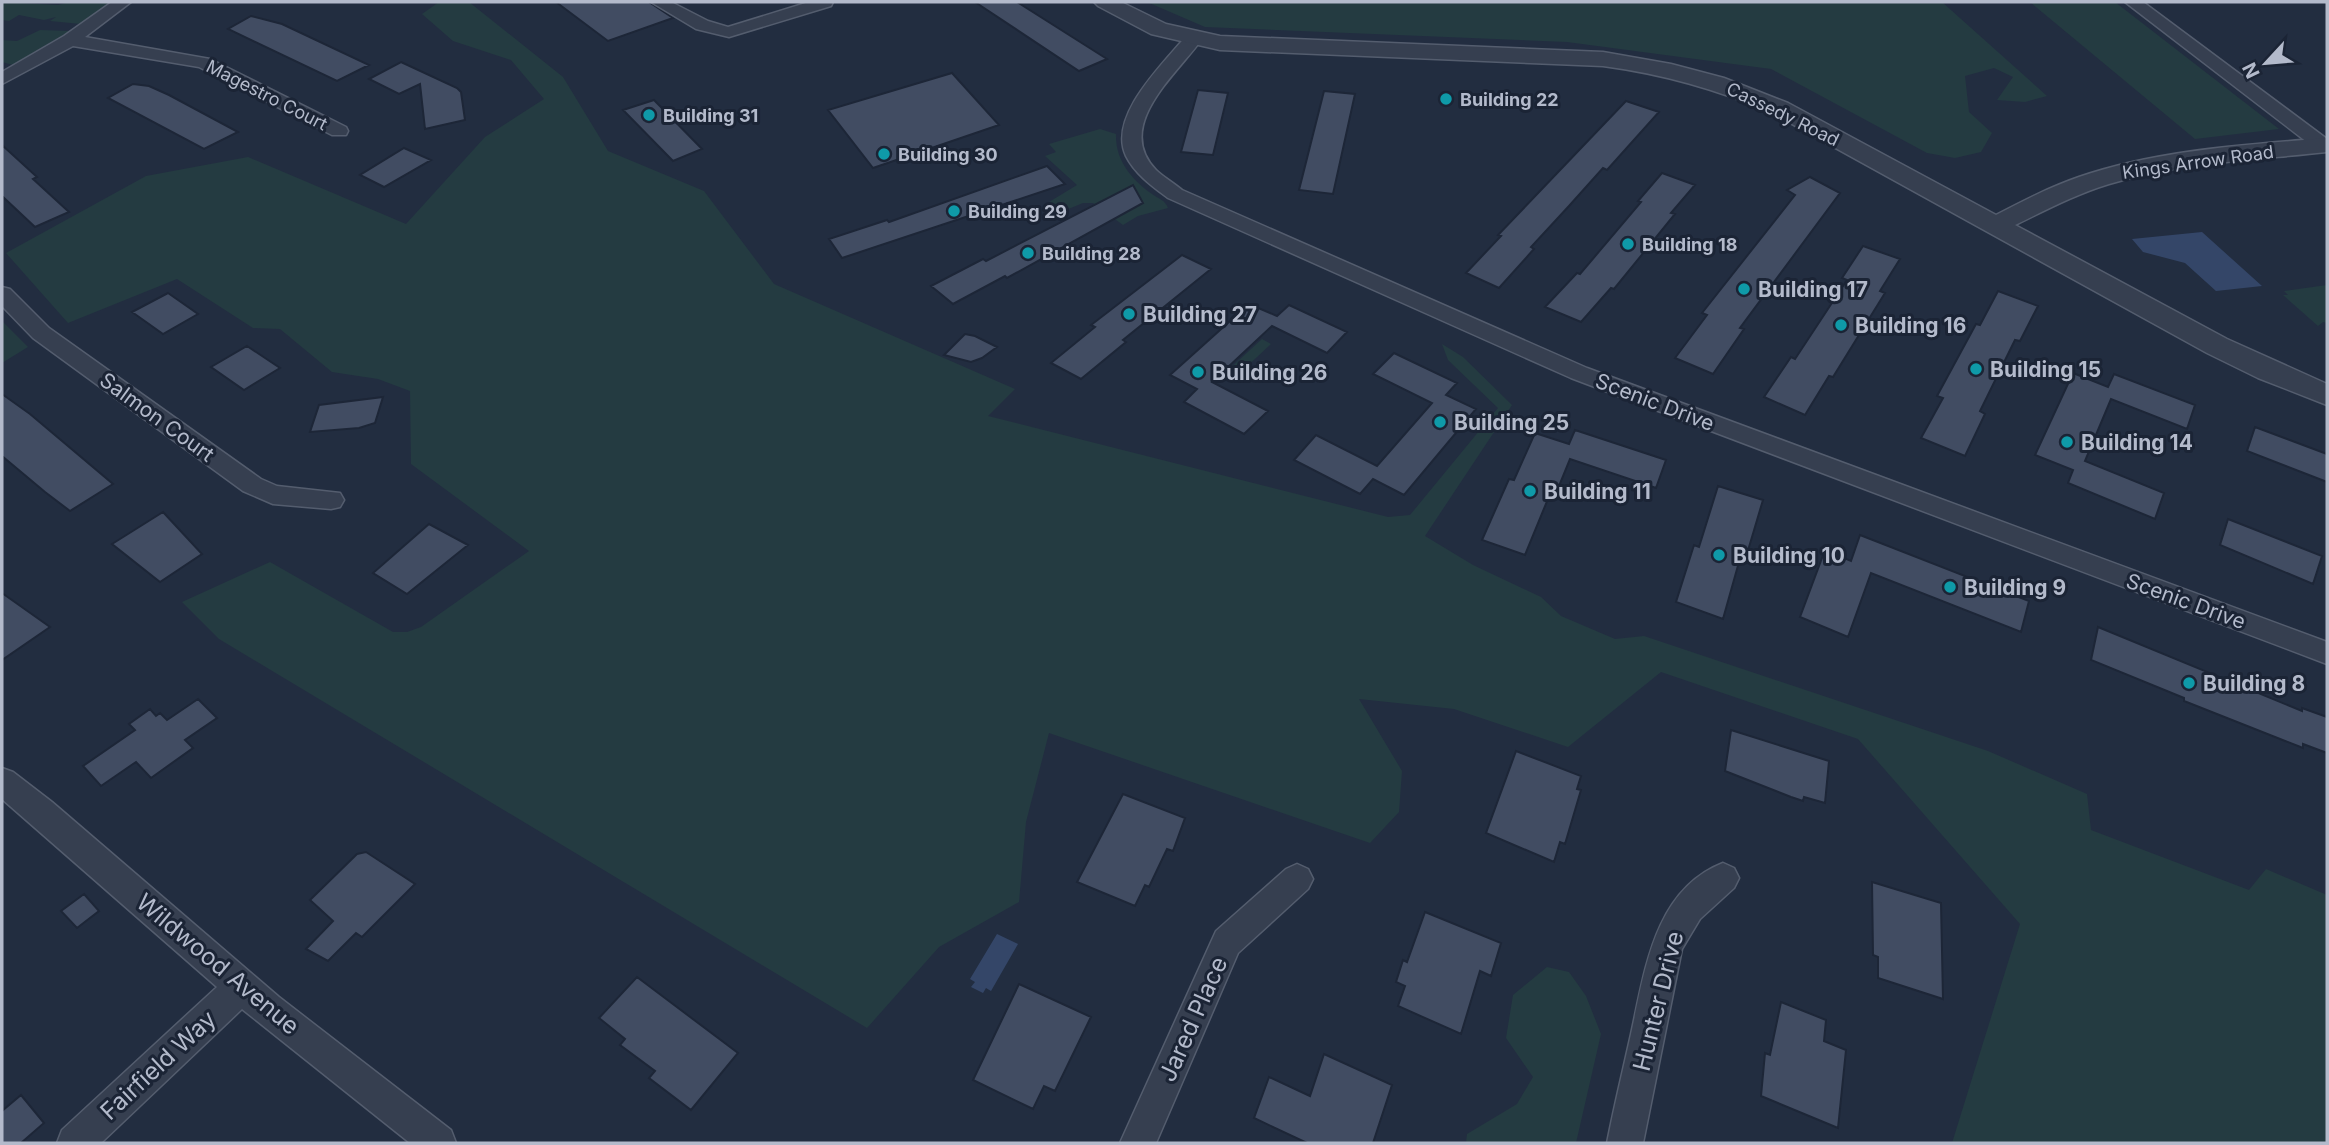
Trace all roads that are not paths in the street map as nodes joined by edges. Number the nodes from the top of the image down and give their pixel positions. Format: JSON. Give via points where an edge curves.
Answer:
{"nodes":[{"id":1,"x":123,"y":2,"type":"edge"},
{"id":2,"x":659,"y":2,"type":"edge"},
{"id":3,"x":825,"y":2,"type":"edge"},
{"id":4,"x":1105,"y":2,"type":"edge"},
{"id":5,"x":2133,"y":2,"type":"edge"},
{"id":6,"x":1193,"y":39,"type":"junction"},
{"id":7,"x":70,"y":40,"type":"junction"},
{"id":8,"x":2,"y":79,"type":"edge"},
{"id":9,"x":339,"y":131,"type":"dead end"},
{"id":10,"x":2325,"y":145,"type":"edge"},
{"id":11,"x":1996,"y":225,"type":"junction"},
{"id":12,"x":2,"y":294,"type":"edge"},
{"id":13,"x":2327,"y":395,"type":"edge"},
{"id":14,"x":331,"y":500,"type":"dead end"},
{"id":15,"x":2327,"y":653,"type":"edge"},
{"id":16,"x":2,"y":781,"type":"edge"},
{"id":17,"x":1723,"y":878,"type":"dead end"},
{"id":18,"x":1297,"y":879,"type":"dead end"},
{"id":19,"x":241,"y":987,"type":"junction"},
{"id":20,"x":75,"y":1143,"type":"edge"},
{"id":21,"x":438,"y":1143,"type":"edge"},
{"id":22,"x":1138,"y":1143,"type":"edge"},
{"id":23,"x":1625,"y":1143,"type":"edge"}],
"edges":[{"from":1,"to":7,"type":"street"},
{"from":2,"to":3,"type":"street","via":[[702,25],[729,32]]},
{"from":4,"to":6,"type":"street","name":"Cassedy Road","via":[[1150,25]]},
{"from":5,"to":10,"type":"street"},
{"from":6,"to":11,"type":"street","name":"Cassedy Road","via":[[1251,46],[1603,60],[1682,73],[1780,108]]},
{"from":6,"to":15,"type":"street","name":"Scenic Drive","via":[[1138,110],[1130,131],[1141,166],[1175,194],[1579,373]]},
{"from":7,"to":8,"type":"street"},
{"from":7,"to":9,"type":"street","name":"Magestro Court","via":[[204,63]]},
{"from":10,"to":11,"type":"street","name":"Kings Arrow Road","via":[[2173,163],[2114,175],[2068,190]]},
{"from":11,"to":13,"type":"street","name":"Cassedy Road","via":[[2229,353]]},
{"from":12,"to":14,"type":"street","name":"Salmon Court","via":[[41,333],[252,485],[283,496]]},
{"from":16,"to":19,"type":"street","name":"Wildwood Avenue"},
{"from":17,"to":23,"type":"street","name":"Hunter Drive","via":[[1689,905],[1666,949]]},
{"from":18,"to":22,"type":"street","name":"Jared Place","via":[[1227,942]]},
{"from":19,"to":20,"type":"street","name":"Fairfield Way"},
{"from":19,"to":21,"type":"street","name":"Wildwood Avenue"}]}
